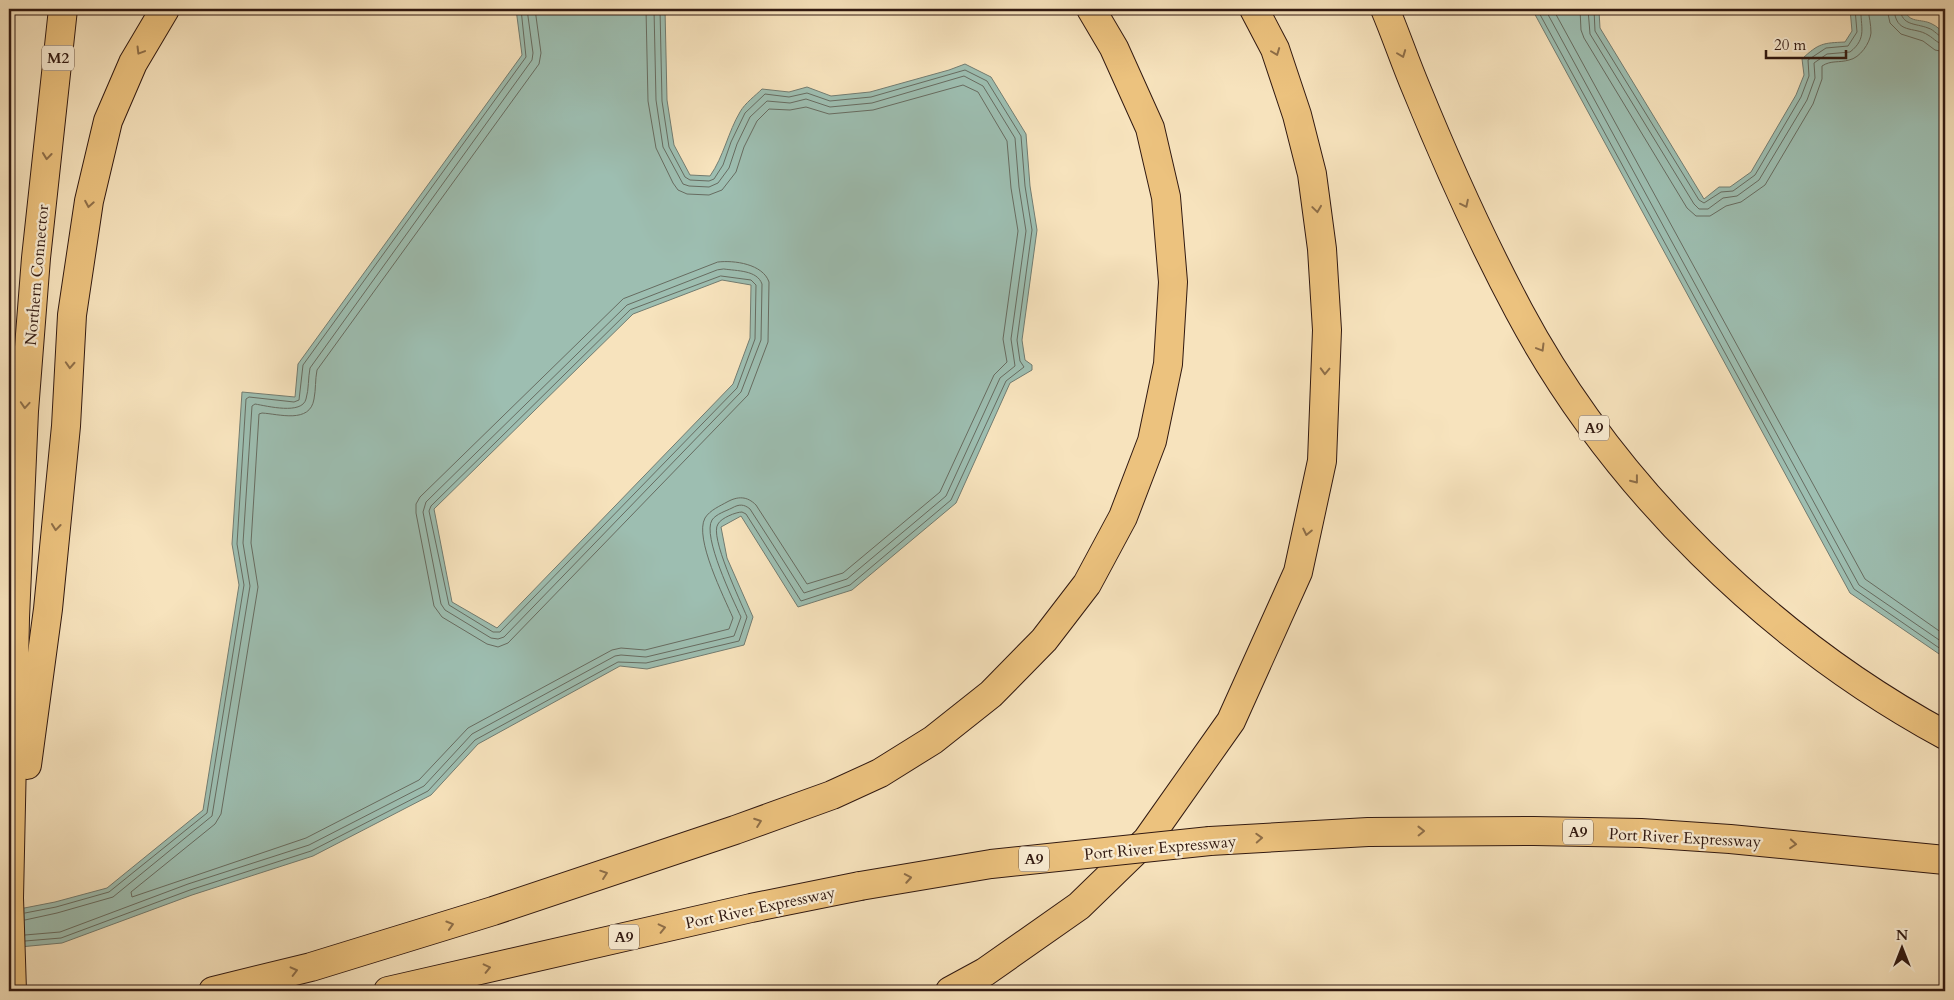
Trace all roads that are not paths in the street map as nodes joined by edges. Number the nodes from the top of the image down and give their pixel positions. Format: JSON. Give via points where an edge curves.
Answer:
{"nodes":[{"id":1,"x":63,"y":9,"type":"edge"},
{"id":2,"x":165,"y":9,"type":"edge"},
{"id":3,"x":1091,"y":9,"type":"edge"},
{"id":4,"x":1254,"y":9,"type":"edge"},
{"id":5,"x":1385,"y":9,"type":"edge"},
{"id":6,"x":1945,"y":735,"type":"edge"},
{"id":7,"x":1945,"y":860,"type":"edge"},
{"id":8,"x":10,"y":898,"type":"edge"},
{"id":9,"x":12,"y":991,"type":"edge"},
{"id":10,"x":213,"y":991,"type":"edge"},
{"id":11,"x":388,"y":991,"type":"edge"},
{"id":12,"x":950,"y":991,"type":"edge"}],
"edges":[{"from":1,"to":8,"type":"highway","name":"Northern Connector","number":"M2","one_way":true,"via":[[36,258],[24,410],[15,618]]},
{"from":2,"to":8,"type":"highway","one_way":true,"via":[[133,64],[108,121],[89,201],[72,315],[66,426],[48,609]]},
{"from":10,"to":3,"type":"highway","one_way":true,"via":[[310,967],[493,912],[832,795],[880,773],[933,740],[991,694],[1044,640],[1086,584],[1123,517],[1152,440],[1168,364],[1173,282],[1166,197],[1150,128],[1114,48]]},
{"from":4,"to":12,"type":"highway","one_way":true,"via":[[1275,48],[1297,115],[1312,174],[1322,249],[1327,330],[1322,461],[1298,572],[1231,720],[1147,840],[1078,906],[985,972]]},
{"from":5,"to":6,"type":"highway","number":"A9","one_way":true,"via":[[1414,86],[1489,254],[1550,364],[1614,453],[1647,495],[1750,599],[1845,673]]},
{"from":11,"to":7,"type":"highway","name":"Port River Expressway","number":"A9","one_way":true,"bridge":true,"via":[[860,886],[991,864],[1210,841],[1368,832],[1544,831],[1730,839]]},
{"from":8,"to":9,"type":"highway","name":"Northern Connector","number":"M2"}]}
